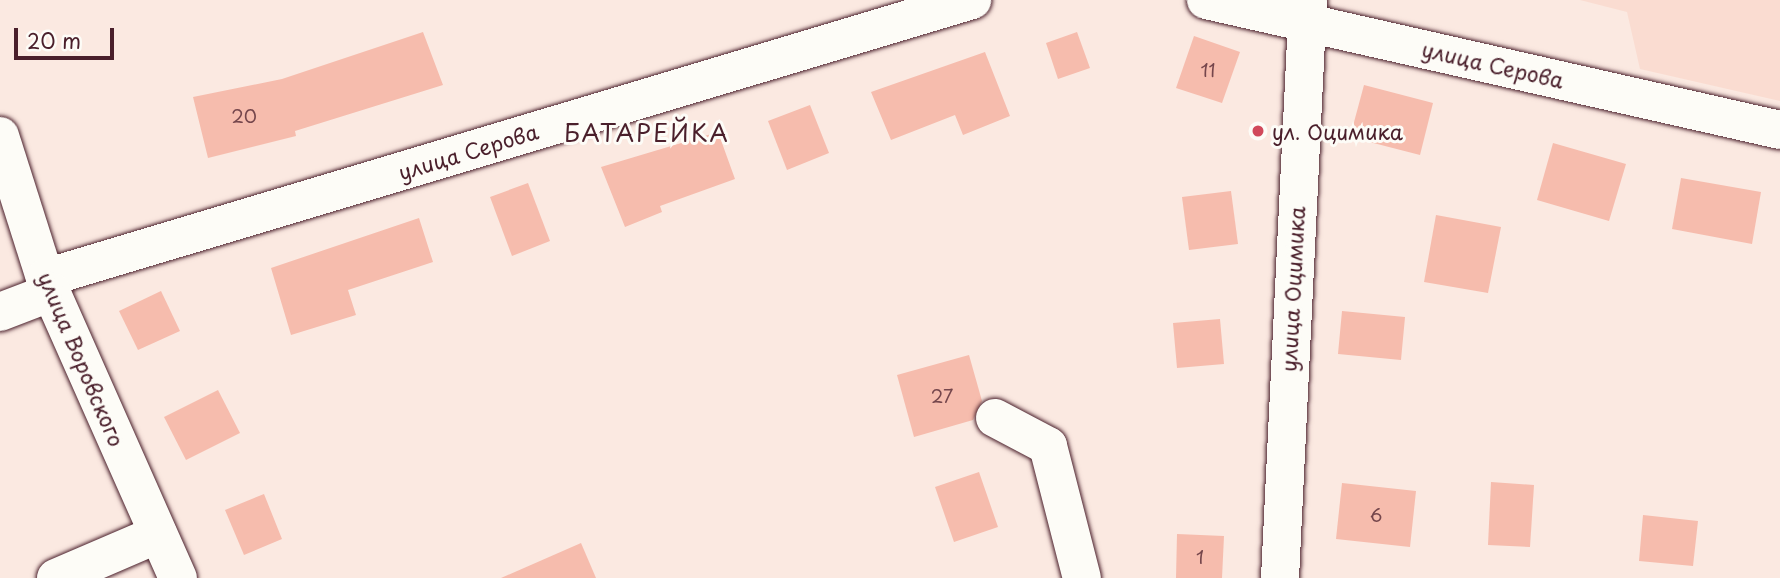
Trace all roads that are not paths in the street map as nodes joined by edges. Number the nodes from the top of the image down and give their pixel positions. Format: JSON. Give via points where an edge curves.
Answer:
{"nodes":[{"id":1,"x":972,"y":0,"type":"edge"},
{"id":2,"x":1206,"y":0,"type":"edge"},
{"id":3,"x":930,"y":6,"type":"edge"},
{"id":4,"x":1306,"y":10,"type":"edge"},
{"id":5,"x":1780,"y":130,"type":"edge"},
{"id":6,"x":0,"y":136,"type":"edge"},
{"id":7,"x":48,"y":285,"type":"junction"},
{"id":8,"x":0,"y":313,"type":"edge"},
{"id":9,"x":995,"y":418,"type":"dead end"},
{"id":10,"x":158,"y":534,"type":"junction"},
{"id":11,"x":56,"y":578,"type":"edge"},
{"id":12,"x":178,"y":578,"type":"edge"},
{"id":13,"x":1082,"y":578,"type":"edge"},
{"id":14,"x":1280,"y":578,"type":"edge"}],
"edges":[{"from":1,"to":3,"type":"street","name":"улица Серова"},
{"from":2,"to":4,"type":"street","name":"улица Серова"},
{"from":3,"to":7,"type":"street","name":"улица Серова"},
{"from":4,"to":5,"type":"street","name":"улица Серова"},
{"from":4,"to":14,"type":"street","name":"улица Оцимика"},
{"from":6,"to":7,"type":"street","name":"улица Воровского"},
{"from":7,"to":8,"type":"street","name":"улица Серова"},
{"from":7,"to":10,"type":"street","name":"улица Воровского"},
{"from":9,"to":13,"type":"street","via":[[1048,446]]},
{"from":10,"to":11,"type":"street"},
{"from":10,"to":12,"type":"street","name":"улица Воровского"}]}
